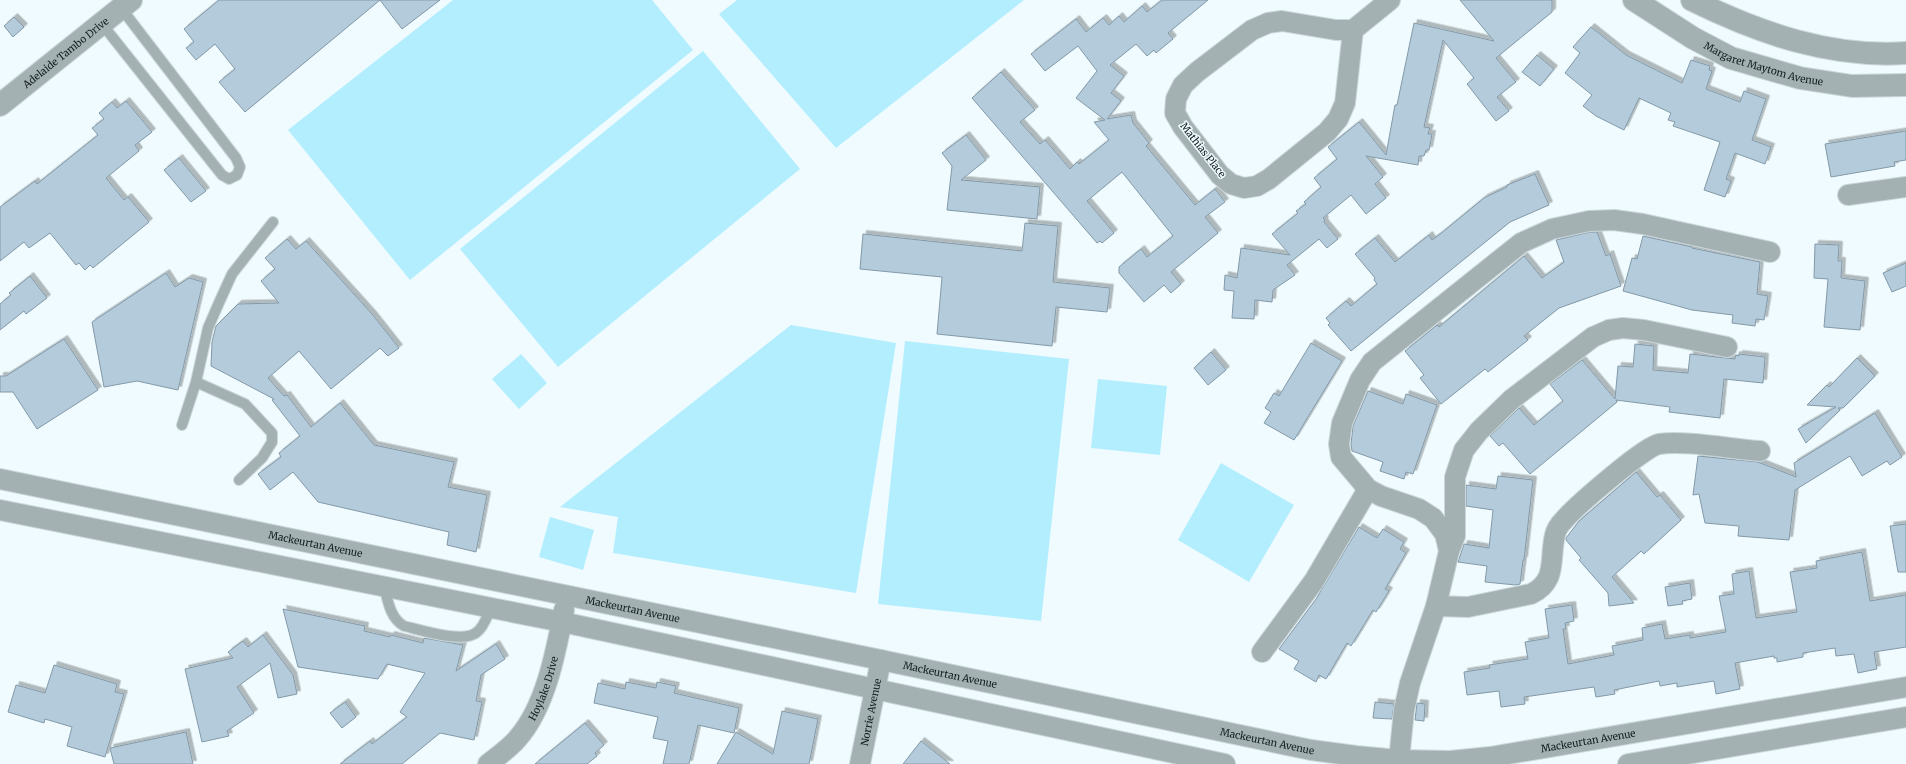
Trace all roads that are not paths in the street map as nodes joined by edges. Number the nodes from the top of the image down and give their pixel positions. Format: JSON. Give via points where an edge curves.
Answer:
{"nodes":[{"id":1,"x":1390,"y":0,"type":"edge"},
{"id":2,"x":1634,"y":0,"type":"edge"},
{"id":3,"x":1692,"y":0,"type":"edge"},
{"id":4,"x":126,"y":4,"type":"edge"},
{"id":5,"x":102,"y":24,"type":"junction"},
{"id":6,"x":1353,"y":30,"type":"junction"},
{"id":7,"x":1810,"y":45,"type":"junction"},
{"id":8,"x":1906,"y":53,"type":"edge"},
{"id":9,"x":1800,"y":78,"type":"junction"},
{"id":10,"x":1906,"y":85,"type":"edge"},
{"id":11,"x":0,"y":105,"type":"edge"},
{"id":12,"x":1906,"y":187,"type":"edge"},
{"id":13,"x":1848,"y":195,"type":"dead end"},
{"id":14,"x":273,"y":222,"type":"dead end"},
{"id":15,"x":1770,"y":252,"type":"dead end"},
{"id":16,"x":1727,"y":347,"type":"dead end"},
{"id":17,"x":196,"y":382,"type":"junction"},
{"id":18,"x":182,"y":425,"type":"dead end"},
{"id":19,"x":1760,"y":451,"type":"dead end"},
{"id":20,"x":0,"y":479,"type":"edge"},
{"id":21,"x":239,"y":480,"type":"dead end"},
{"id":22,"x":1368,"y":489,"type":"junction"},
{"id":23,"x":0,"y":510,"type":"edge"},
{"id":24,"x":1449,"y":551,"type":"junction"},
{"id":25,"x":384,"y":586,"type":"junction"},
{"id":26,"x":567,"y":596,"type":"junction"},
{"id":27,"x":1436,"y":606,"type":"junction"},
{"id":28,"x":492,"y":608,"type":"junction"},
{"id":29,"x":562,"y":622,"type":"junction"},
{"id":30,"x":1262,"y":652,"type":"dead end"},
{"id":31,"x":881,"y":660,"type":"junction"},
{"id":32,"x":1906,"y":687,"type":"edge"},
{"id":33,"x":874,"y":690,"type":"junction"},
{"id":34,"x":1906,"y":717,"type":"edge"},
{"id":35,"x":1554,"y":756,"type":"edge"},
{"id":36,"x":1399,"y":760,"type":"junction"},
{"id":37,"x":488,"y":764,"type":"edge"},
{"id":38,"x":860,"y":764,"type":"edge"},
{"id":39,"x":1225,"y":764,"type":"edge"},
{"id":40,"x":1628,"y":764,"type":"edge"}],
"edges":[{"from":1,"to":6,"type":"street"},
{"from":2,"to":9,"type":"street","name":"Margaret Maytom Avenue","via":[[1693,38],[1731,58]]},
{"from":3,"to":7,"type":"street","via":[[1772,35]]},
{"from":4,"to":5,"type":"street","name":"Adelaide Tambo Drive"},
{"from":4,"to":5,"type":"lane","via":[[236,158],[240,167],[237,175],[229,179],[222,175]]},
{"from":5,"to":11,"type":"street","name":"Adelaide Tambo Drive"},
{"from":6,"to":6,"type":"street","name":"Mathias Place","via":[[1345,103],[1338,119],[1327,132],[1257,186],[1244,188],[1232,184],[1220,175],[1175,113],[1176,99],[1183,85],[1252,30],[1268,22],[1282,21],[1336,30]]},
{"from":7,"to":8,"type":"street","via":[[1844,51]]},
{"from":7,"to":9,"type":"street"},
{"from":9,"to":10,"type":"street","name":"Margaret Maytom Avenue","via":[[1852,86]]},
{"from":12,"to":13,"type":"street"},
{"from":14,"to":17,"type":"lane","via":[[232,274],[208,328]]},
{"from":15,"to":22,"type":"street","via":[[1614,220],[1589,221],[1552,229],[1521,243],[1372,362],[1360,380],[1342,423],[1339,444],[1341,456]]},
{"from":16,"to":24,"type":"street","via":[[1623,328],[1609,330],[1593,337],[1512,399],[1479,431],[1464,450],[1455,477],[1456,536]]},
{"from":17,"to":18,"type":"lane"},
{"from":17,"to":21,"type":"lane","via":[[245,404],[272,433],[272,442],[262,458]]},
{"from":19,"to":27,"type":"street","via":[[1658,444],[1631,461],[1564,520],[1555,534],[1549,576],[1539,590],[1531,594],[1468,607]]},
{"from":20,"to":26,"type":"street","name":"Mackeurtan Avenue"},
{"from":22,"to":24,"type":"street","via":[[1380,496],[1419,509],[1434,518],[1445,534]]},
{"from":22,"to":30,"type":"street","via":[[1314,581]]},
{"from":23,"to":25,"type":"street"},
{"from":24,"to":27,"type":"street"},
{"from":25,"to":28,"type":"street"},
{"from":25,"to":28,"type":"lane","via":[[390,609],[397,622],[404,626],[460,638],[477,633]]},
{"from":26,"to":29,"type":"street","name":"Hoylake Drive"},
{"from":26,"to":31,"type":"street","name":"Mackeurtan Avenue"},
{"from":27,"to":36,"type":"street","via":[[1407,697]]},
{"from":28,"to":29,"type":"street"},
{"from":29,"to":33,"type":"street"},
{"from":29,"to":37,"type":"street","name":"Hoylake Drive","via":[[542,699],[533,717],[518,739]]},
{"from":31,"to":33,"type":"street","name":"Norrie Avenue"},
{"from":31,"to":36,"type":"street","name":"Mackeurtan Avenue","via":[[1311,750]]},
{"from":32,"to":35,"type":"street","name":"Mackeurtan Avenue"},
{"from":33,"to":38,"type":"street","name":"Norrie Avenue"},
{"from":33,"to":39,"type":"street"},
{"from":34,"to":40,"type":"street"},
{"from":35,"to":36,"type":"street","name":"Mackeurtan Avenue","via":[[1450,761]]}]}
